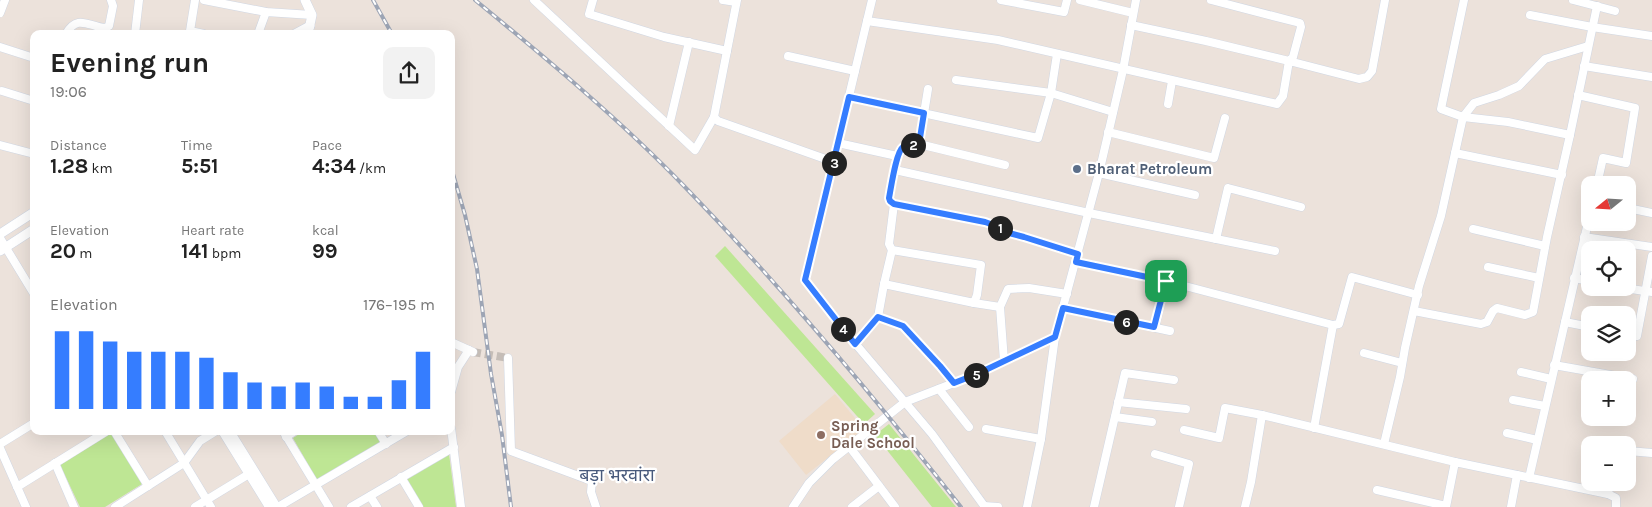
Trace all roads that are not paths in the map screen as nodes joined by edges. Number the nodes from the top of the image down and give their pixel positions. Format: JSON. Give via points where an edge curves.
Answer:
{"nodes":[{"id":1,"x":5,"y":0,"type":"edge"},
{"id":2,"x":111,"y":0,"type":"edge"},
{"id":3,"x":139,"y":0,"type":"edge"},
{"id":4,"x":195,"y":0,"type":"edge"},
{"id":5,"x":204,"y":0,"type":"edge"},
{"id":6,"x":305,"y":0,"type":"edge"},
{"id":7,"x":534,"y":0,"type":"edge"},
{"id":8,"x":592,"y":0,"type":"edge"},
{"id":9,"x":723,"y":0,"type":"edge"},
{"id":10,"x":872,"y":0,"type":"edge"},
{"id":11,"x":1001,"y":0,"type":"edge"},
{"id":12,"x":1067,"y":0,"type":"edge"},
{"id":13,"x":1080,"y":0,"type":"edge"},
{"id":14,"x":1136,"y":0,"type":"edge"},
{"id":15,"x":1211,"y":0,"type":"edge"},
{"id":16,"x":1386,"y":0,"type":"edge"},
{"id":17,"x":1464,"y":0,"type":"edge"},
{"id":18,"x":1573,"y":0,"type":"edge"},
{"id":19,"x":737,"y":1,"type":"edge"},
{"id":20,"x":1597,"y":6,"type":"junction"},
{"id":21,"x":1615,"y":11,"type":"dead end"},
{"id":22,"x":266,"y":12,"type":"junction"},
{"id":23,"x":0,"y":13,"type":"edge"},
{"id":24,"x":1133,"y":13,"type":"junction"},
{"id":25,"x":312,"y":15,"type":"junction"},
{"id":26,"x":1530,"y":15,"type":"dead end"},
{"id":27,"x":867,"y":20,"type":"junction"},
{"id":28,"x":1131,"y":25,"type":"junction"},
{"id":29,"x":1592,"y":27,"type":"junction"},
{"id":30,"x":68,"y":30,"type":"edge"},
{"id":31,"x":135,"y":30,"type":"edge"},
{"id":32,"x":190,"y":30,"type":"edge"},
{"id":33,"x":259,"y":30,"type":"edge"},
{"id":34,"x":304,"y":30,"type":"edge"},
{"id":35,"x":1652,"y":36,"type":"edge"},
{"id":36,"x":690,"y":42,"type":"junction"},
{"id":37,"x":1588,"y":46,"type":"junction"},
{"id":38,"x":0,"y":47,"type":"edge"},
{"id":39,"x":727,"y":51,"type":"junction"},
{"id":40,"x":1057,"y":54,"type":"junction"},
{"id":41,"x":788,"y":56,"type":"dead end"},
{"id":42,"x":30,"y":57,"type":"edge"},
{"id":43,"x":1289,"y":61,"type":"junction"},
{"id":44,"x":1584,"y":66,"type":"junction"},
{"id":45,"x":1123,"y":70,"type":"junction"},
{"id":46,"x":855,"y":71,"type":"junction"},
{"id":47,"x":1652,"y":77,"type":"edge"},
{"id":48,"x":956,"y":80,"type":"dead end"},
{"id":49,"x":1172,"y":81,"type":"junction"},
{"id":50,"x":928,"y":89,"type":"dead end"},
{"id":51,"x":2,"y":91,"type":"dead end"},
{"id":52,"x":1051,"y":94,"type":"junction"},
{"id":53,"x":1578,"y":95,"type":"junction"},
{"id":54,"x":849,"y":97,"type":"junction"},
{"id":55,"x":30,"y":100,"type":"edge"},
{"id":56,"x":1168,"y":104,"type":"dead end"},
{"id":57,"x":1113,"y":112,"type":"junction"},
{"id":58,"x":924,"y":113,"type":"junction"},
{"id":59,"x":1463,"y":116,"type":"junction"},
{"id":60,"x":714,"y":117,"type":"junction"},
{"id":61,"x":1225,"y":118,"type":"dead end"},
{"id":62,"x":669,"y":126,"type":"junction"},
{"id":63,"x":1108,"y":132,"type":"junction"},
{"id":64,"x":1570,"y":135,"type":"junction"},
{"id":65,"x":838,"y":143,"type":"junction"},
{"id":66,"x":919,"y":144,"type":"junction"},
{"id":67,"x":0,"y":145,"type":"edge"},
{"id":68,"x":30,"y":153,"type":"edge"},
{"id":69,"x":1455,"y":153,"type":"junction"},
{"id":70,"x":897,"y":156,"type":"junction"},
{"id":71,"x":834,"y":162,"type":"junction"},
{"id":72,"x":1005,"y":165,"type":"dead end"},
{"id":73,"x":896,"y":170,"type":"junction"},
{"id":74,"x":1099,"y":172,"type":"junction"},
{"id":75,"x":1562,"y":175,"type":"junction"},
{"id":76,"x":1599,"y":176,"type":"edge"},
{"id":77,"x":1195,"y":195,"type":"dead end"},
{"id":78,"x":894,"y":204,"type":"junction"},
{"id":79,"x":1301,"y":207,"type":"dead end"},
{"id":80,"x":1636,"y":210,"type":"edge"},
{"id":81,"x":1089,"y":213,"type":"junction"},
{"id":82,"x":1652,"y":213,"type":"edge"},
{"id":83,"x":30,"y":215,"type":"edge"},
{"id":84,"x":1473,"y":229,"type":"dead end"},
{"id":85,"x":1586,"y":231,"type":"edge"},
{"id":86,"x":30,"y":232,"type":"edge"},
{"id":87,"x":0,"y":234,"type":"edge"},
{"id":88,"x":1584,"y":237,"type":"junction"},
{"id":89,"x":0,"y":238,"type":"edge"},
{"id":90,"x":1216,"y":239,"type":"junction"},
{"id":91,"x":1545,"y":246,"type":"junction"},
{"id":92,"x":1652,"y":247,"type":"edge"},
{"id":93,"x":3,"y":249,"type":"edge"},
{"id":94,"x":892,"y":250,"type":"junction"},
{"id":95,"x":1275,"y":251,"type":"dead end"},
{"id":96,"x":1652,"y":256,"type":"edge"},
{"id":97,"x":1077,"y":258,"type":"junction"},
{"id":98,"x":1488,"y":267,"type":"dead end"},
{"id":99,"x":1539,"y":278,"type":"junction"},
{"id":100,"x":1574,"y":278,"type":"junction"},
{"id":101,"x":1581,"y":279,"type":"edge"},
{"id":102,"x":1166,"y":281,"type":"junction"},
{"id":103,"x":884,"y":284,"type":"junction"},
{"id":104,"x":30,"y":288,"type":"edge"},
{"id":105,"x":1648,"y":292,"type":"edge"},
{"id":106,"x":1067,"y":294,"type":"junction"},
{"id":107,"x":1418,"y":295,"type":"junction"},
{"id":108,"x":974,"y":303,"type":"junction"},
{"id":109,"x":1000,"y":307,"type":"junction"},
{"id":110,"x":1063,"y":308,"type":"junction"},
{"id":111,"x":1414,"y":310,"type":"junction"},
{"id":112,"x":878,"y":317,"type":"junction"},
{"id":113,"x":1565,"y":322,"type":"junction"},
{"id":114,"x":1333,"y":325,"type":"junction"},
{"id":115,"x":1581,"y":325,"type":"edge"},
{"id":116,"x":1154,"y":327,"type":"junction"},
{"id":117,"x":1170,"y":331,"type":"dead end"},
{"id":118,"x":1636,"y":336,"type":"edge"},
{"id":119,"x":1055,"y":337,"type":"junction"},
{"id":120,"x":455,"y":344,"type":"edge"},
{"id":121,"x":855,"y":344,"type":"junction"},
{"id":122,"x":1364,"y":353,"type":"dead end"},
{"id":123,"x":508,"y":358,"type":"dead end"},
{"id":124,"x":1004,"y":361,"type":"junction"},
{"id":125,"x":1402,"y":364,"type":"junction"},
{"id":126,"x":1554,"y":365,"type":"junction"},
{"id":127,"x":1588,"y":371,"type":"edge"},
{"id":128,"x":1521,"y":372,"type":"dead end"},
{"id":129,"x":455,"y":378,"type":"edge"},
{"id":130,"x":1551,"y":379,"type":"junction"},
{"id":131,"x":1174,"y":380,"type":"dead end"},
{"id":132,"x":954,"y":383,"type":"junction"},
{"id":133,"x":939,"y":389,"type":"junction"},
{"id":134,"x":1513,"y":400,"type":"dead end"},
{"id":135,"x":905,"y":402,"type":"junction"},
{"id":136,"x":1118,"y":402,"type":"junction"},
{"id":137,"x":1545,"y":406,"type":"junction"},
{"id":138,"x":1186,"y":409,"type":"dead end"},
{"id":139,"x":1262,"y":415,"type":"junction"},
{"id":140,"x":1115,"y":418,"type":"junction"},
{"id":141,"x":1152,"y":422,"type":"dead end"},
{"id":142,"x":30,"y":425,"type":"edge"},
{"id":143,"x":969,"y":427,"type":"dead end"},
{"id":144,"x":1314,"y":428,"type":"junction"},
{"id":145,"x":986,"y":429,"type":"dead end"},
{"id":146,"x":1184,"y":430,"type":"dead end"},
{"id":147,"x":1507,"y":433,"type":"dead end"},
{"id":148,"x":100,"y":435,"type":"edge"},
{"id":149,"x":116,"y":435,"type":"edge"},
{"id":150,"x":167,"y":435,"type":"edge"},
{"id":151,"x":210,"y":435,"type":"edge"},
{"id":152,"x":225,"y":435,"type":"edge"},
{"id":153,"x":232,"y":435,"type":"edge"},
{"id":154,"x":285,"y":435,"type":"edge"},
{"id":155,"x":380,"y":435,"type":"edge"},
{"id":156,"x":401,"y":435,"type":"edge"},
{"id":157,"x":452,"y":435,"type":"edge"},
{"id":158,"x":1041,"y":439,"type":"junction"},
{"id":159,"x":1537,"y":440,"type":"junction"},
{"id":160,"x":0,"y":444,"type":"edge"},
{"id":161,"x":386,"y":444,"type":"junction"},
{"id":162,"x":1384,"y":444,"type":"junction"},
{"id":163,"x":849,"y":446,"type":"junction"},
{"id":164,"x":454,"y":447,"type":"junction"},
{"id":165,"x":0,"y":448,"type":"edge"},
{"id":166,"x":1636,"y":452,"type":"edge"},
{"id":167,"x":1652,"y":453,"type":"edge"},
{"id":168,"x":1154,"y":454,"type":"dead end"},
{"id":169,"x":1455,"y":462,"type":"junction"},
{"id":170,"x":55,"y":463,"type":"junction"},
{"id":171,"x":184,"y":463,"type":"junction"},
{"id":172,"x":249,"y":474,"type":"junction"},
{"id":173,"x":1517,"y":475,"type":"junction"},
{"id":174,"x":401,"y":478,"type":"junction"},
{"id":175,"x":1529,"y":478,"type":"junction"},
{"id":176,"x":315,"y":485,"type":"junction"},
{"id":177,"x":148,"y":486,"type":"junction"},
{"id":178,"x":879,"y":486,"type":"junction"},
{"id":179,"x":17,"y":487,"type":"junction"},
{"id":180,"x":1377,"y":490,"type":"dead end"},
{"id":181,"x":1608,"y":491,"type":"edge"},
{"id":182,"x":1608,"y":494,"type":"junction"},
{"id":183,"x":370,"y":496,"type":"junction"},
{"id":184,"x":209,"y":504,"type":"edge"},
{"id":185,"x":985,"y":506,"type":"edge"},
{"id":186,"x":26,"y":507,"type":"edge"},
{"id":187,"x":74,"y":507,"type":"edge"},
{"id":188,"x":115,"y":507,"type":"edge"},
{"id":189,"x":195,"y":507,"type":"edge"},
{"id":190,"x":269,"y":507,"type":"edge"},
{"id":191,"x":277,"y":507,"type":"edge"},
{"id":192,"x":329,"y":507,"type":"edge"},
{"id":193,"x":351,"y":507,"type":"edge"},
{"id":194,"x":377,"y":507,"type":"edge"},
{"id":195,"x":419,"y":507,"type":"edge"},
{"id":196,"x":461,"y":507,"type":"edge"},
{"id":197,"x":596,"y":507,"type":"edge"},
{"id":198,"x":793,"y":507,"type":"edge"},
{"id":199,"x":852,"y":507,"type":"edge"},
{"id":200,"x":895,"y":507,"type":"edge"},
{"id":201,"x":998,"y":507,"type":"edge"},
{"id":202,"x":1027,"y":507,"type":"edge"},
{"id":203,"x":1094,"y":507,"type":"edge"},
{"id":204,"x":1179,"y":507,"type":"edge"},
{"id":205,"x":1245,"y":507,"type":"edge"},
{"id":206,"x":1446,"y":507,"type":"edge"},
{"id":207,"x":1510,"y":507,"type":"edge"},
{"id":208,"x":1616,"y":507,"type":"edge"}],
"edges":[{"from":1,"to":23,"type":"street"},
{"from":2,"to":30,"type":"street","via":[[109,26],[77,22]]},
{"from":3,"to":31,"type":"street"},
{"from":4,"to":32,"type":"street"},
{"from":5,"to":22,"type":"street"},
{"from":6,"to":25,"type":"street"},
{"from":7,"to":62,"type":"street"},
{"from":8,"to":36,"type":"street","via":[[589,14]]},
{"from":9,"to":19,"type":"street"},
{"from":10,"to":27,"type":"street"},
{"from":11,"to":12,"type":"street","via":[[1064,12]]},
{"from":13,"to":24,"type":"street"},
{"from":14,"to":24,"type":"street"},
{"from":15,"to":43,"type":"street","via":[[1300,22],[1293,57]]},
{"from":16,"to":43,"type":"street","via":[[1372,71],[1367,77],[1359,79]]},
{"from":17,"to":59,"type":"street","via":[[1441,109]]},
{"from":18,"to":20,"type":"street"},
{"from":19,"to":39,"type":"street"},
{"from":20,"to":21,"type":"street"},
{"from":20,"to":29,"type":"street"},
{"from":22,"to":25,"type":"street"},
{"from":22,"to":33,"type":"street"},
{"from":24,"to":28,"type":"street"},
{"from":25,"to":34,"type":"street"},
{"from":26,"to":29,"type":"street"},
{"from":27,"to":40,"type":"street","via":[[998,40]]},
{"from":27,"to":46,"type":"street"},
{"from":28,"to":43,"type":"street"},
{"from":28,"to":45,"type":"street"},
{"from":29,"to":35,"type":"street"},
{"from":29,"to":37,"type":"street"},
{"from":36,"to":39,"type":"street"},
{"from":36,"to":62,"type":"street"},
{"from":37,"to":44,"type":"street"},
{"from":37,"to":59,"type":"street","via":[[1545,59],[1519,86],[1474,103]]},
{"from":38,"to":42,"type":"street"},
{"from":39,"to":60,"type":"street"},
{"from":40,"to":45,"type":"street"},
{"from":40,"to":52,"type":"street"},
{"from":41,"to":46,"type":"street"},
{"from":43,"to":49,"type":"street","via":[[1283,96],[1277,104]]},
{"from":44,"to":47,"type":"street"},
{"from":44,"to":53,"type":"street"},
{"from":45,"to":49,"type":"street"},
{"from":45,"to":57,"type":"street"},
{"from":46,"to":54,"type":"street"},
{"from":48,"to":52,"type":"street"},
{"from":49,"to":56,"type":"street"},
{"from":50,"to":58,"type":"street"},
{"from":51,"to":55,"type":"street"},
{"from":52,"to":57,"type":"street"},
{"from":52,"to":58,"type":"street","via":[[1038,138]]},
{"from":53,"to":64,"type":"street"},
{"from":53,"to":76,"type":"street","via":[[1635,108],[1626,163],[1604,158]]},
{"from":54,"to":58,"type":"street"},
{"from":54,"to":65,"type":"street"},
{"from":57,"to":63,"type":"street"},
{"from":58,"to":66,"type":"street"},
{"from":59,"to":64,"type":"street"},
{"from":59,"to":69,"type":"street"},
{"from":60,"to":62,"type":"street","via":[[695,150]]},
{"from":60,"to":71,"type":"street"},
{"from":61,"to":63,"type":"street","via":[[1214,158]]},
{"from":63,"to":74,"type":"street"},
{"from":64,"to":75,"type":"street"},
{"from":65,"to":70,"type":"street"},
{"from":65,"to":71,"type":"street"},
{"from":66,"to":70,"type":"street","via":[[904,146]]},
{"from":66,"to":72,"type":"street"},
{"from":67,"to":68,"type":"street"},
{"from":69,"to":75,"type":"street"},
{"from":69,"to":107,"type":"street"},
{"from":70,"to":73,"type":"street"},
{"from":71,"to":121,"type":"street","via":[[805,280]]},
{"from":73,"to":78,"type":"street","via":[[889,198]]},
{"from":73,"to":81,"type":"street"},
{"from":74,"to":77,"type":"street"},
{"from":74,"to":81,"type":"street"},
{"from":75,"to":91,"type":"street"},
{"from":78,"to":94,"type":"street","via":[[889,244]]},
{"from":78,"to":97,"type":"street","via":[[985,222]]},
{"from":79,"to":90,"type":"street","via":[[1228,188]]},
{"from":80,"to":82,"type":"street"},
{"from":81,"to":90,"type":"street"},
{"from":81,"to":97,"type":"street"},
{"from":83,"to":87,"type":"street"},
{"from":84,"to":91,"type":"street"},
{"from":85,"to":88,"type":"street"},
{"from":86,"to":93,"type":"street"},
{"from":88,"to":92,"type":"street"},
{"from":88,"to":100,"type":"street"},
{"from":89,"to":93,"type":"street"},
{"from":90,"to":95,"type":"street"},
{"from":91,"to":99,"type":"street"},
{"from":93,"to":104,"type":"street"},
{"from":94,"to":103,"type":"street"},
{"from":94,"to":108,"type":"street","via":[[981,265]]},
{"from":96,"to":105,"type":"street"},
{"from":97,"to":102,"type":"street"},
{"from":97,"to":106,"type":"street"},
{"from":98,"to":99,"type":"street"},
{"from":99,"to":111,"type":"street","via":[[1534,310],[1529,314],[1497,308],[1487,322],[1481,324]]},
{"from":100,"to":101,"type":"street"},
{"from":100,"to":113,"type":"street"},
{"from":102,"to":114,"type":"street"},
{"from":102,"to":116,"type":"street"},
{"from":103,"to":108,"type":"street"},
{"from":103,"to":112,"type":"street"},
{"from":105,"to":118,"type":"street"},
{"from":106,"to":109,"type":"street","via":[[1029,288],[1008,289]]},
{"from":106,"to":110,"type":"street"},
{"from":107,"to":111,"type":"street"},
{"from":107,"to":114,"type":"street","via":[[1352,277],[1342,317],[1339,324]]},
{"from":108,"to":109,"type":"street"},
{"from":109,"to":124,"type":"street"},
{"from":110,"to":116,"type":"street"},
{"from":110,"to":119,"type":"street"},
{"from":111,"to":125,"type":"street"},
{"from":112,"to":121,"type":"street"},
{"from":112,"to":132,"type":"street","via":[[903,326]]},
{"from":113,"to":115,"type":"street"},
{"from":113,"to":126,"type":"street"},
{"from":114,"to":144,"type":"street"},
{"from":116,"to":117,"type":"street"},
{"from":119,"to":124,"type":"street"},
{"from":119,"to":158,"type":"street"},
{"from":120,"to":129,"type":"street","via":[[471,351],[458,367]]},
{"from":121,"to":135,"type":"street"},
{"from":122,"to":125,"type":"street"},
{"from":123,"to":197,"type":"street","via":[[511,451],[592,481]]},
{"from":124,"to":132,"type":"street"},
{"from":125,"to":162,"type":"street"},
{"from":126,"to":127,"type":"street"},
{"from":126,"to":130,"type":"street"},
{"from":128,"to":130,"type":"street"},
{"from":130,"to":137,"type":"street"},
{"from":131,"to":136,"type":"street","via":[[1125,373]]},
{"from":132,"to":133,"type":"street"},
{"from":133,"to":135,"type":"street"},
{"from":133,"to":143,"type":"street"},
{"from":134,"to":137,"type":"street"},
{"from":135,"to":163,"type":"street"},
{"from":135,"to":185,"type":"street"},
{"from":136,"to":138,"type":"street"},
{"from":136,"to":140,"type":"street"},
{"from":137,"to":159,"type":"street"},
{"from":139,"to":144,"type":"street"},
{"from":139,"to":146,"type":"street","via":[[1225,408],[1219,438]]},
{"from":139,"to":205,"type":"street"},
{"from":140,"to":141,"type":"street"},
{"from":140,"to":203,"type":"street"},
{"from":142,"to":160,"type":"street"},
{"from":144,"to":162,"type":"street"},
{"from":145,"to":158,"type":"street"},
{"from":147,"to":159,"type":"street"},
{"from":148,"to":170,"type":"street"},
{"from":149,"to":177,"type":"street"},
{"from":150,"to":171,"type":"street"},
{"from":151,"to":171,"type":"street","via":[[200,441]]},
{"from":152,"to":172,"type":"street"},
{"from":153,"to":191,"type":"street"},
{"from":154,"to":176,"type":"street"},
{"from":155,"to":161,"type":"street"},
{"from":156,"to":161,"type":"street"},
{"from":157,"to":164,"type":"street"},
{"from":158,"to":202,"type":"street"},
{"from":159,"to":175,"type":"street"},
{"from":161,"to":176,"type":"street"},
{"from":162,"to":169,"type":"street"},
{"from":163,"to":178,"type":"street"},
{"from":163,"to":198,"type":"street","via":[[809,483]]},
{"from":164,"to":174,"type":"street"},
{"from":164,"to":196,"type":"street"},
{"from":165,"to":179,"type":"street"},
{"from":166,"to":167,"type":"street"},
{"from":168,"to":204,"type":"street","via":[[1189,464]]},
{"from":169,"to":173,"type":"street"},
{"from":169,"to":206,"type":"street"},
{"from":170,"to":179,"type":"street"},
{"from":170,"to":187,"type":"street"},
{"from":171,"to":177,"type":"street"},
{"from":171,"to":184,"type":"street"},
{"from":172,"to":184,"type":"street"},
{"from":172,"to":190,"type":"street"},
{"from":173,"to":175,"type":"street"},
{"from":173,"to":207,"type":"street"},
{"from":174,"to":183,"type":"street"},
{"from":174,"to":195,"type":"street"},
{"from":175,"to":182,"type":"street"},
{"from":176,"to":191,"type":"street"},
{"from":176,"to":192,"type":"street"},
{"from":177,"to":188,"type":"street"},
{"from":178,"to":199,"type":"street"},
{"from":178,"to":200,"type":"street"},
{"from":179,"to":186,"type":"street"},
{"from":180,"to":206,"type":"street"},
{"from":181,"to":182,"type":"street"},
{"from":182,"to":208,"type":"street","via":[[1616,498]]},
{"from":183,"to":193,"type":"street"},
{"from":183,"to":194,"type":"street"},
{"from":184,"to":189,"type":"street"},
{"from":185,"to":201,"type":"street"}]}
